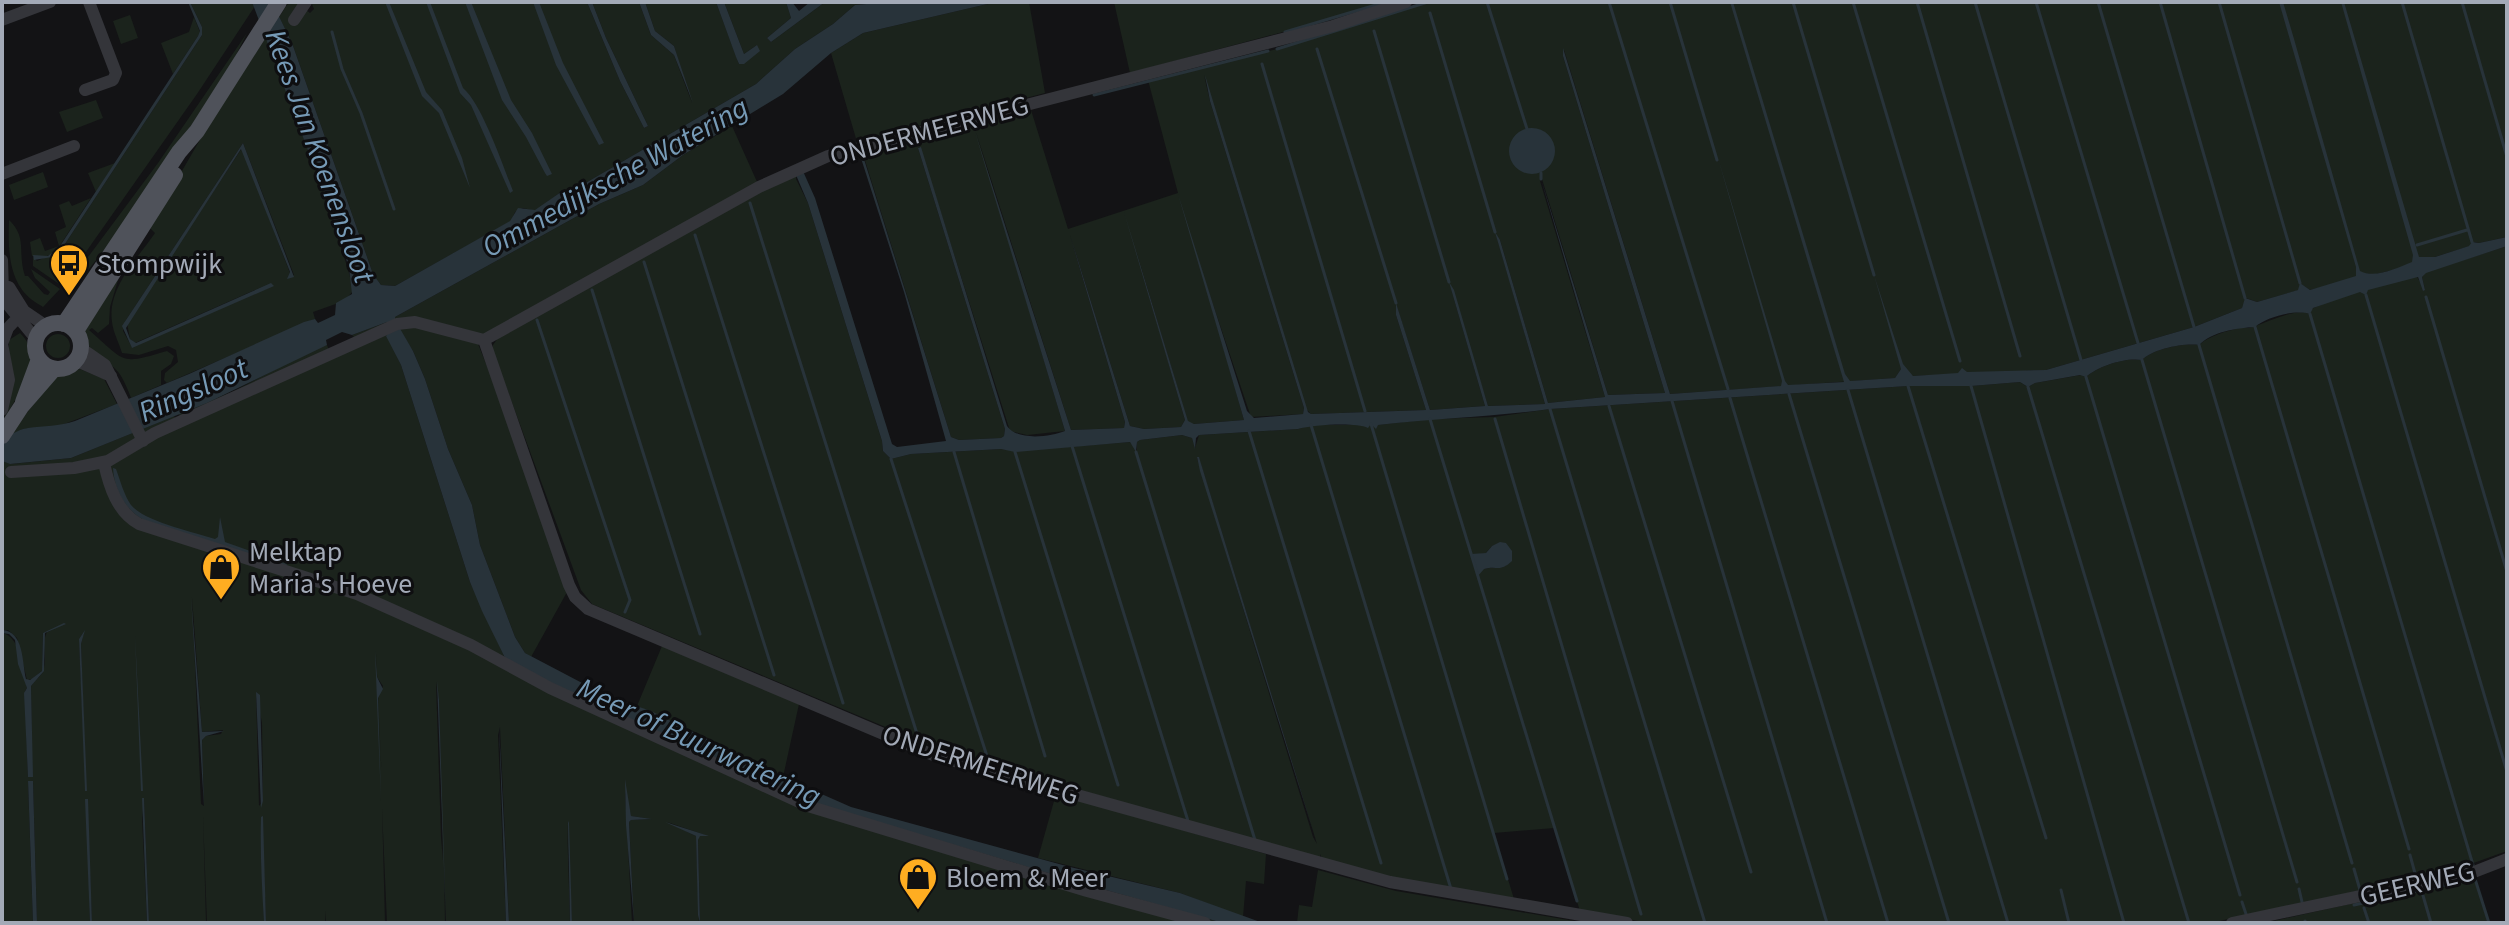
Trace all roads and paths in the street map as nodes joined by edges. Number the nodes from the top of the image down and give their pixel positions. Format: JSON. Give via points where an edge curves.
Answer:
{"nodes":[{"id":1,"x":50,"y":2,"type":"edge"},
{"id":2,"x":89,"y":2,"type":"edge"},
{"id":3,"x":279,"y":2,"type":"edge"},
{"id":4,"x":306,"y":2,"type":"edge"},
{"id":5,"x":1406,"y":2,"type":"edge"},
{"id":6,"x":2,"y":20,"type":"edge"},
{"id":7,"x":294,"y":20,"type":"dead end"},
{"id":8,"x":85,"y":90,"type":"dead end"},
{"id":9,"x":74,"y":146,"type":"dead end"},
{"id":10,"x":2,"y":174,"type":"edge"},
{"id":11,"x":3,"y":266,"type":"edge"},
{"id":12,"x":21,"y":315,"type":"junction"},
{"id":13,"x":70,"y":327,"type":"junction"},
{"id":14,"x":41,"y":332,"type":"junction"},
{"id":15,"x":484,"y":340,"type":"junction"},
{"id":16,"x":79,"y":355,"type":"junction"},
{"id":17,"x":39,"y":359,"type":"junction"},
{"id":18,"x":54,"y":369,"type":"junction"},
{"id":19,"x":21,"y":407,"type":"junction"},
{"id":20,"x":2,"y":410,"type":"edge"},
{"id":21,"x":3,"y":434,"type":"edge"},
{"id":22,"x":141,"y":436,"type":"junction"},
{"id":23,"x":104,"y":463,"type":"junction"},
{"id":24,"x":11,"y":472,"type":"dead end"},
{"id":25,"x":2507,"y":859,"type":"edge"},
{"id":26,"x":1205,"y":923,"type":"edge"},
{"id":27,"x":1627,"y":923,"type":"edge"},
{"id":28,"x":2232,"y":923,"type":"edge"}],
"edges":[{"from":1,"to":6,"type":"street"},
{"from":2,"to":8,"type":"street","via":[[116,73],[113,80]]},
{"from":3,"to":13,"type":"main road"},
{"from":4,"to":7,"type":"street"},
{"from":5,"to":15,"type":"street","name":"ONDERMEERWEG","via":[[1333,26],[828,156],[759,187]]},
{"from":9,"to":10,"type":"street"},
{"from":11,"to":12,"type":"street"},
{"from":12,"to":14,"type":"street"},
{"from":12,"to":20,"type":"street","via":[[2,344],[9,380]]},
{"from":13,"to":14,"type":"main road","via":[[57,323]]},
{"from":13,"to":16,"type":"main road"},
{"from":14,"to":17,"type":"main road","via":[[35,346]]},
{"from":15,"to":22,"type":"street","via":[[415,322],[393,326]]},
{"from":15,"to":27,"type":"street","name":"ONDERMEERWEG","via":[[569,585],[588,609],[933,755],[1390,882]]},
{"from":16,"to":18,"type":"main road"},
{"from":16,"to":22,"type":"street","via":[[111,376]]},
{"from":17,"to":18,"type":"main road"},
{"from":17,"to":19,"type":"main road"},
{"from":18,"to":19,"type":"main road"},
{"from":19,"to":21,"type":"main road"},
{"from":22,"to":23,"type":"street"},
{"from":23,"to":24,"type":"street"},
{"from":23,"to":26,"type":"street","via":[[118,503],[139,524],[392,608],[550,688],[808,806]]},
{"from":25,"to":28,"type":"street","name":"GEERWEG","via":[[2474,872]]}]}
